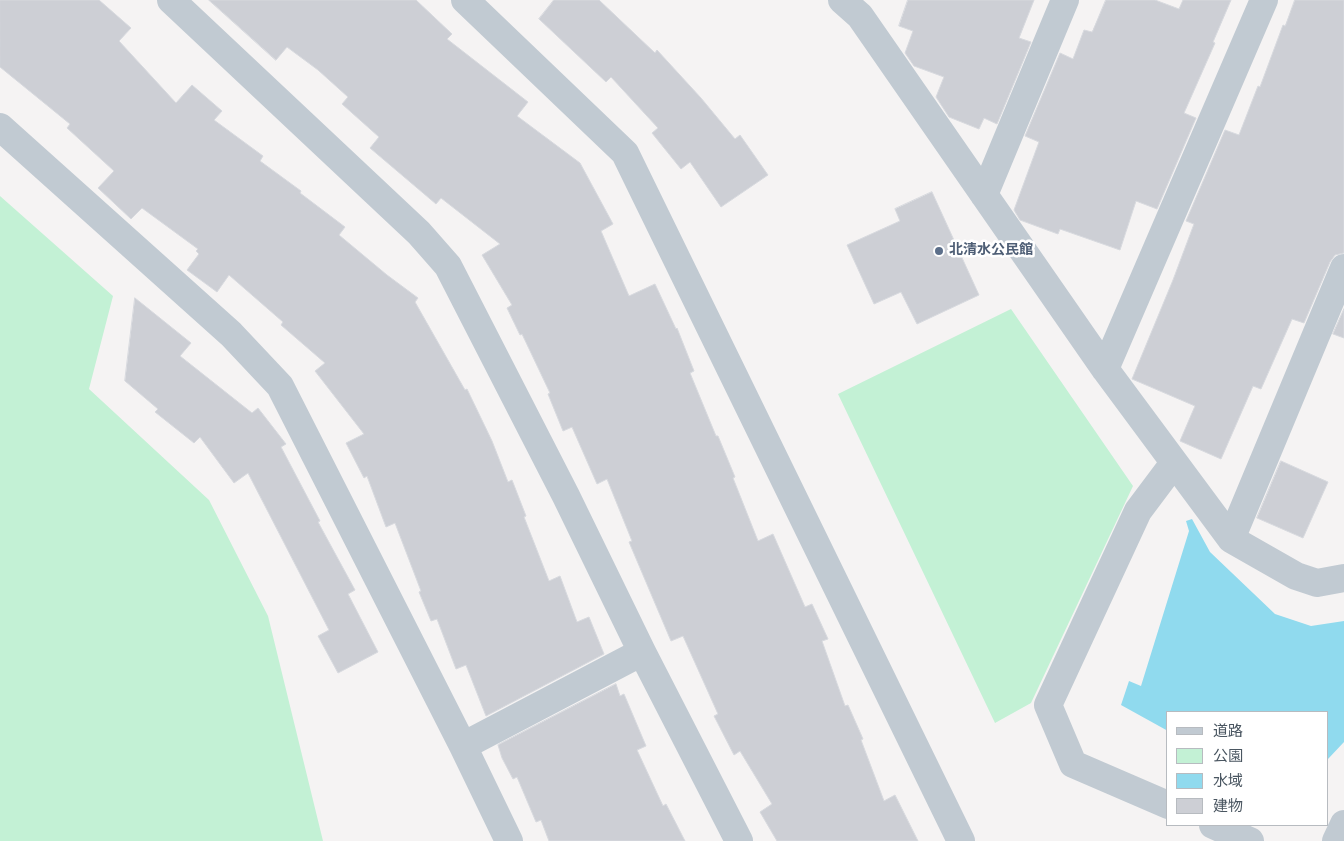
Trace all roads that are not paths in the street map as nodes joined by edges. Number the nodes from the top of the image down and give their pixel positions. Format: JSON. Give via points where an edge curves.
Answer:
{"nodes":[{"id":1,"x":171,"y":0,"type":"edge"},
{"id":2,"x":465,"y":0,"type":"edge"},
{"id":3,"x":1065,"y":0,"type":"edge"},
{"id":4,"x":1264,"y":0,"type":"edge"},
{"id":5,"x":856,"y":5,"type":"edge"},
{"id":6,"x":0,"y":127,"type":"edge"},
{"id":7,"x":984,"y":195,"type":"junction"},
{"id":8,"x":1344,"y":268,"type":"edge"},
{"id":9,"x":1105,"y":369,"type":"junction"},
{"id":10,"x":1174,"y":463,"type":"junction"},
{"id":11,"x":1231,"y":538,"type":"junction"},
{"id":12,"x":1344,"y":578,"type":"edge"},
{"id":13,"x":642,"y":652,"type":"junction"},
{"id":14,"x":464,"y":746,"type":"junction"},
{"id":15,"x":1166,"y":804,"type":"edge"},
{"id":16,"x":1344,"y":824,"type":"edge"},
{"id":17,"x":1215,"y":826,"type":"edge"},
{"id":18,"x":509,"y":841,"type":"edge"},
{"id":19,"x":739,"y":841,"type":"edge"},
{"id":20,"x":961,"y":841,"type":"edge"},
{"id":21,"x":1250,"y":841,"type":"edge"},
{"id":22,"x":1336,"y":841,"type":"edge"}],
"edges":[{"from":1,"to":13,"type":"street","via":[[419,233],[448,266]]},
{"from":2,"to":20,"type":"street","via":[[625,153]]},
{"from":3,"to":7,"type":"street"},
{"from":4,"to":9,"type":"street"},
{"from":5,"to":7,"type":"street"},
{"from":6,"to":14,"type":"street","via":[[231,334],[280,386]]},
{"from":7,"to":9,"type":"street"},
{"from":8,"to":11,"type":"street"},
{"from":9,"to":10,"type":"street"},
{"from":10,"to":11,"type":"street"},
{"from":10,"to":15,"type":"street","via":[[1138,512],[1048,705],[1073,764]]},
{"from":11,"to":12,"type":"street","via":[[1296,576],[1317,583]]},
{"from":13,"to":14,"type":"street"},
{"from":13,"to":19,"type":"street"},
{"from":14,"to":18,"type":"street"},
{"from":16,"to":22,"type":"street"},
{"from":17,"to":21,"type":"street"}]}
